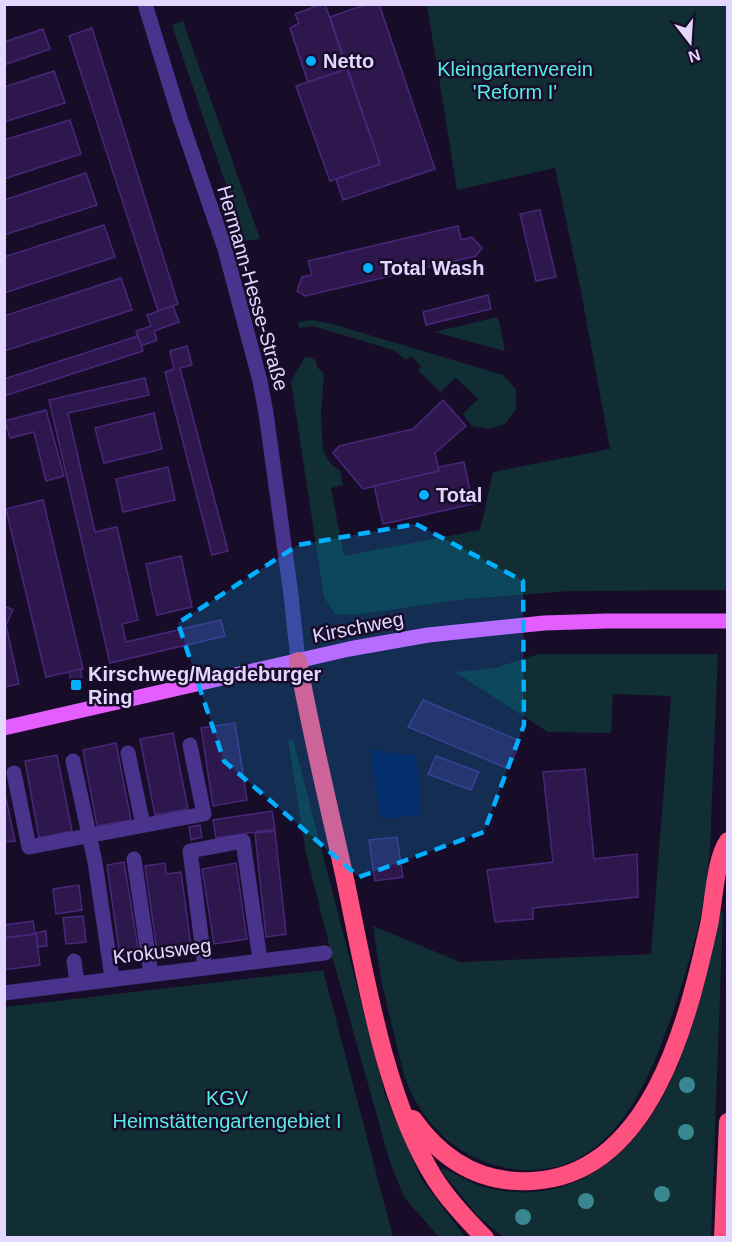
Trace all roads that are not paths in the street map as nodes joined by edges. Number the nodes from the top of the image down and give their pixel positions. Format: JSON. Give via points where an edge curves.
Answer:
{"nodes":[{"id":1,"x":145,"y":4,"type":"edge"},
{"id":2,"x":728,"y":621,"type":"edge"},
{"id":3,"x":298,"y":661,"type":"junction"},
{"id":4,"x":4,"y":728,"type":"edge"},
{"id":5,"x":190,"y":745,"type":"dead end"},
{"id":6,"x":128,"y":753,"type":"dead end"},
{"id":7,"x":73,"y":761,"type":"dead end"},
{"id":8,"x":14,"y":773,"type":"dead end"},
{"id":9,"x":142,"y":825,"type":"junction"},
{"id":10,"x":88,"y":836,"type":"junction"},
{"id":11,"x":728,"y":841,"type":"edge"},
{"id":12,"x":134,"y":859,"type":"dead end"},
{"id":13,"x":325,"y":953,"type":"dead end"},
{"id":14,"x":260,"y":960,"type":"junction"},
{"id":15,"x":74,"y":961,"type":"dead end"},
{"id":16,"x":205,"y":967,"type":"junction"},
{"id":17,"x":151,"y":974,"type":"junction"},
{"id":18,"x":112,"y":978,"type":"junction"},
{"id":19,"x":77,"y":983,"type":"junction"},
{"id":20,"x":7,"y":990,"type":"edge"},
{"id":21,"x":397,"y":1095,"type":"junction"},
{"id":22,"x":728,"y":1122,"type":"edge"},
{"id":23,"x":486,"y":1238,"type":"edge"},
{"id":24,"x":723,"y":1238,"type":"edge"}],
"edges":[{"from":1,"to":3,"type":"street","name":"Hermann-Hesse-Straße","via":[[225,249],[260,381]]},
{"from":2,"to":3,"type":"main road","name":"Kirschweg","via":[[596,621],[481,628],[402,639]]},
{"from":3,"to":4,"type":"main road","name":"Kirschweg"},
{"from":3,"to":21,"type":"highway","via":[[379,1032]]},
{"from":5,"to":9,"type":"street","via":[[204,814]]},
{"from":6,"to":9,"type":"street"},
{"from":7,"to":10,"type":"street"},
{"from":8,"to":10,"type":"street","via":[[29,848]]},
{"from":9,"to":10,"type":"street"},
{"from":10,"to":18,"type":"street"},
{"from":11,"to":21,"type":"highway","via":[[722,850],[692,991],[667,1064],[647,1104],[605,1154],[573,1173],[550,1179],[517,1181],[483,1174],[454,1162],[438,1149]]},
{"from":12,"to":17,"type":"street"},
{"from":13,"to":14,"type":"street","name":"Krokusweg"},
{"from":14,"to":16,"type":"street","name":"Krokusweg"},
{"from":14,"to":16,"type":"street","via":[[243,841],[190,851]]},
{"from":15,"to":19,"type":"street"},
{"from":16,"to":17,"type":"street","name":"Krokusweg"},
{"from":17,"to":18,"type":"street","name":"Krokusweg"},
{"from":18,"to":19,"type":"street","name":"Krokusweg"},
{"from":19,"to":20,"type":"street","name":"Krokusweg"},
{"from":21,"to":23,"type":"highway","via":[[416,1144],[434,1176],[450,1200]]},
{"from":22,"to":24,"type":"highway"}]}
